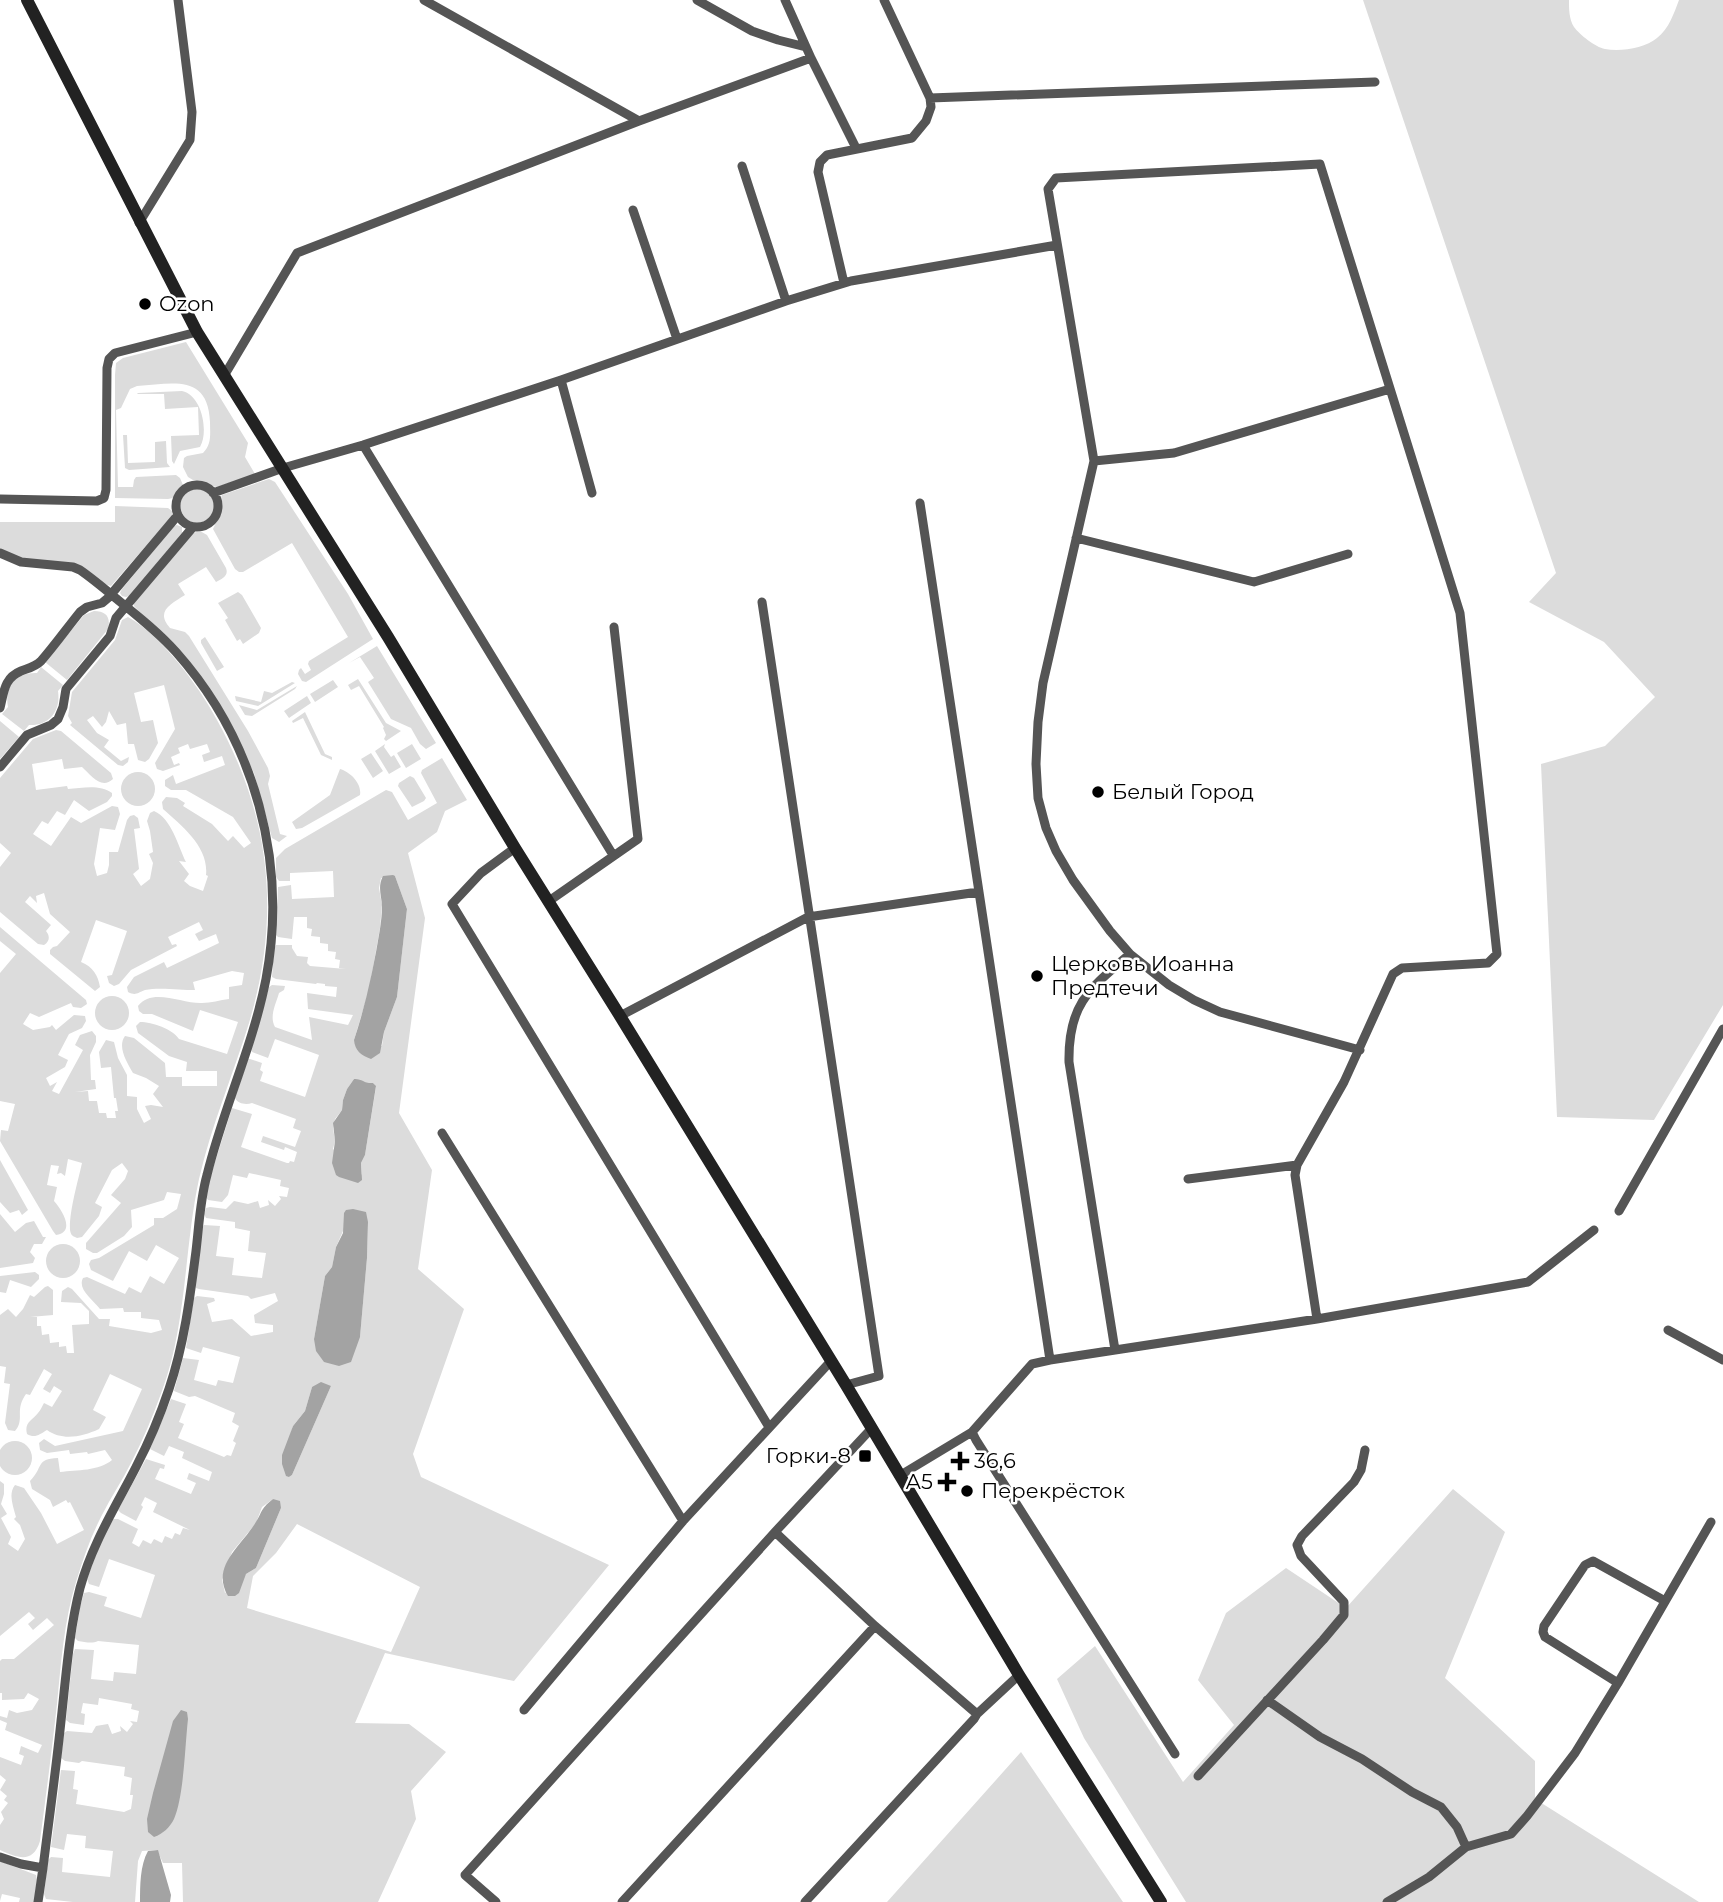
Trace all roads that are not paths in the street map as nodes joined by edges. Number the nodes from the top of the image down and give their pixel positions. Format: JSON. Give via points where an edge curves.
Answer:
{"nodes":[{"id":1,"x":27,"y":0,"type":"edge"},
{"id":2,"x":178,"y":0,"type":"edge"},
{"id":3,"x":424,"y":0,"type":"edge"},
{"id":4,"x":697,"y":0,"type":"edge"},
{"id":5,"x":785,"y":0,"type":"edge"},
{"id":6,"x":884,"y":0,"type":"edge"},
{"id":7,"x":806,"y":47,"type":"junction"},
{"id":8,"x":811,"y":58,"type":"junction"},
{"id":9,"x":1375,"y":82,"type":"dead end"},
{"id":10,"x":930,"y":97,"type":"junction"},
{"id":11,"x":639,"y":121,"type":"junction"},
{"id":12,"x":856,"y":148,"type":"junction"},
{"id":13,"x":742,"y":166,"type":"dead end"},
{"id":14,"x":633,"y":210,"type":"dead end"},
{"id":15,"x":139,"y":223,"type":"junction"},
{"id":16,"x":1056,"y":245,"type":"junction"},
{"id":17,"x":844,"y":283,"type":"junction"},
{"id":18,"x":786,"y":301,"type":"junction"},
{"id":19,"x":197,"y":332,"type":"junction"},
{"id":20,"x":677,"y":340,"type":"junction"},
{"id":21,"x":224,"y":376,"type":"junction"},
{"id":22,"x":561,"y":380,"type":"junction"},
{"id":23,"x":1390,"y":389,"type":"junction"},
{"id":24,"x":363,"y":445,"type":"junction"},
{"id":25,"x":1094,"y":461,"type":"junction"},
{"id":26,"x":283,"y":468,"type":"junction"},
{"id":27,"x":213,"y":493,"type":"junction"},
{"id":28,"x":593,"y":494,"type":"dead end"},
{"id":29,"x":0,"y":499,"type":"edge"},
{"id":30,"x":920,"y":503,"type":"dead end"},
{"id":31,"x":178,"y":515,"type":"junction"},
{"id":32,"x":193,"y":527,"type":"junction"},
{"id":33,"x":1076,"y":538,"type":"junction"},
{"id":34,"x":0,"y":553,"type":"edge"},
{"id":35,"x":1349,"y":554,"type":"dead end"},
{"id":36,"x":111,"y":594,"type":"junction"},
{"id":37,"x":762,"y":602,"type":"dead end"},
{"id":38,"x":126,"y":607,"type":"junction"},
{"id":39,"x":614,"y":627,"type":"dead end"},
{"id":40,"x":0,"y":708,"type":"edge"},
{"id":41,"x":0,"y":767,"type":"edge"},
{"id":42,"x":515,"y":848,"type":"junction"},
{"id":43,"x":613,"y":855,"type":"junction"},
{"id":44,"x":978,"y":892,"type":"junction"},
{"id":45,"x":549,"y":901,"type":"junction"},
{"id":46,"x":808,"y":916,"type":"junction"},
{"id":47,"x":1130,"y":954,"type":"junction"},
{"id":48,"x":620,"y":1016,"type":"junction"},
{"id":49,"x":1723,"y":1029,"type":"edge"},
{"id":50,"x":1360,"y":1050,"type":"junction"},
{"id":51,"x":442,"y":1133,"type":"dead end"},
{"id":52,"x":1297,"y":1165,"type":"junction"},
{"id":53,"x":1188,"y":1179,"type":"dead end"},
{"id":54,"x":1619,"y":1211,"type":"dead end"},
{"id":55,"x":1594,"y":1230,"type":"dead end"},
{"id":56,"x":1317,"y":1319,"type":"junction"},
{"id":57,"x":1668,"y":1330,"type":"dead end"},
{"id":58,"x":1115,"y":1350,"type":"junction"},
{"id":59,"x":1051,"y":1360,"type":"junction"},
{"id":60,"x":1723,"y":1360,"type":"edge"},
{"id":61,"x":830,"y":1362,"type":"junction"},
{"id":62,"x":846,"y":1385,"type":"junction"},
{"id":63,"x":769,"y":1427,"type":"junction"},
{"id":64,"x":871,"y":1429,"type":"junction"},
{"id":65,"x":972,"y":1432,"type":"junction"},
{"id":66,"x":1365,"y":1450,"type":"dead end"},
{"id":67,"x":899,"y":1476,"type":"junction"},
{"id":68,"x":683,"y":1521,"type":"junction"},
{"id":69,"x":1711,"y":1522,"type":"dead end"},
{"id":70,"x":775,"y":1532,"type":"junction"},
{"id":71,"x":1665,"y":1601,"type":"junction"},
{"id":72,"x":875,"y":1626,"type":"junction"},
{"id":73,"x":1019,"y":1675,"type":"junction"},
{"id":74,"x":1618,"y":1683,"type":"junction"},
{"id":75,"x":1267,"y":1700,"type":"junction"},
{"id":76,"x":524,"y":1710,"type":"dead end"},
{"id":77,"x":977,"y":1714,"type":"junction"},
{"id":78,"x":1175,"y":1754,"type":"dead end"},
{"id":79,"x":1198,"y":1776,"type":"dead end"},
{"id":80,"x":1466,"y":1847,"type":"junction"},
{"id":81,"x":0,"y":1857,"type":"edge"},
{"id":82,"x":43,"y":1868,"type":"junction"},
{"id":83,"x":38,"y":1902,"type":"edge"},
{"id":84,"x":496,"y":1902,"type":"edge"},
{"id":85,"x":622,"y":1902,"type":"edge"},
{"id":86,"x":805,"y":1902,"type":"edge"},
{"id":87,"x":1161,"y":1902,"type":"edge"},
{"id":88,"x":1387,"y":1902,"type":"edge"}],
"edges":[{"from":1,"to":15,"type":"street"},
{"from":2,"to":15,"type":"street","via":[[192,112],[190,140]]},
{"from":3,"to":11,"type":"street"},
{"from":4,"to":7,"type":"street","via":[[752,31]]},
{"from":5,"to":7,"type":"street"},
{"from":6,"to":10,"type":"street"},
{"from":7,"to":8,"type":"street"},
{"from":8,"to":11,"type":"street"},
{"from":8,"to":12,"type":"street"},
{"from":9,"to":10,"type":"street"},
{"from":10,"to":12,"type":"street","via":[[926,121],[912,138]]},
{"from":11,"to":21,"type":"street","via":[[297,253]]},
{"from":12,"to":17,"type":"street","via":[[827,155],[818,172]]},
{"from":13,"to":18,"type":"street"},
{"from":14,"to":20,"type":"street"},
{"from":15,"to":19,"type":"street"},
{"from":16,"to":17,"type":"street"},
{"from":16,"to":23,"type":"street","via":[[1048,189],[1056,178],[1320,164]]},
{"from":16,"to":25,"type":"street"},
{"from":17,"to":18,"type":"street"},
{"from":18,"to":20,"type":"street"},
{"from":19,"to":21,"type":"street"},
{"from":19,"to":29,"type":"street","via":[[116,353],[109,359],[104,498]]},
{"from":20,"to":22,"type":"street"},
{"from":21,"to":26,"type":"street"},
{"from":22,"to":24,"type":"street"},
{"from":22,"to":28,"type":"street"},
{"from":23,"to":25,"type":"street","via":[[1174,453]]},
{"from":23,"to":50,"type":"street","via":[[1460,613],[1497,954],[1488,963],[1402,968],[1393,974]]},
{"from":24,"to":26,"type":"street"},
{"from":24,"to":43,"type":"street"},
{"from":25,"to":33,"type":"street"},
{"from":26,"to":27,"type":"street"},
{"from":26,"to":42,"type":"street"},
{"from":27,"to":31,"type":"street","via":[[190,486],[179,496]]},
{"from":27,"to":32,"type":"street","via":[[218,505],[215,517],[206,526]]},
{"from":30,"to":44,"type":"street"},
{"from":31,"to":32,"type":"street"},
{"from":31,"to":36,"type":"street"},
{"from":32,"to":38,"type":"street"},
{"from":33,"to":35,"type":"street","via":[[1254,582]]},
{"from":33,"to":47,"type":"street","via":[[1043,683],[1035,764],[1038,798],[1046,828],[1073,880]]},
{"from":34,"to":36,"type":"street","via":[[16,561],[76,568]]},
{"from":36,"to":38,"type":"street"},
{"from":36,"to":40,"type":"street","via":[[80,612],[36,665],[9,680]]},
{"from":37,"to":46,"type":"street"},
{"from":38,"to":41,"type":"street","via":[[110,636],[66,688],[58,719],[27,735]]},
{"from":38,"to":82,"type":"street","via":[[160,635],[195,675],[242,756],[269,848],[272,932],[255,1024],[206,1177],[176,1368],[152,1433],[106,1520],[81,1587]]},
{"from":39,"to":43,"type":"street","via":[[638,839]]},
{"from":42,"to":45,"type":"street"},
{"from":42,"to":63,"type":"street","via":[[481,873],[452,904]]},
{"from":43,"to":45,"type":"street"},
{"from":44,"to":46,"type":"street"},
{"from":44,"to":59,"type":"street"},
{"from":45,"to":48,"type":"street"},
{"from":46,"to":48,"type":"street"},
{"from":46,"to":62,"type":"street","via":[[879,1376]]},
{"from":47,"to":50,"type":"street","via":[[1169,985],[1220,1012]]},
{"from":47,"to":58,"type":"street","via":[[1088,992],[1074,1017],[1069,1046]]},
{"from":48,"to":61,"type":"street"},
{"from":49,"to":54,"type":"street"},
{"from":50,"to":52,"type":"street"},
{"from":51,"to":68,"type":"street"},
{"from":52,"to":53,"type":"street"},
{"from":52,"to":56,"type":"street"},
{"from":55,"to":56,"type":"street","via":[[1528,1282]]},
{"from":56,"to":58,"type":"street"},
{"from":57,"to":60,"type":"street"},
{"from":58,"to":59,"type":"street"},
{"from":59,"to":65,"type":"street","via":[[1032,1364]]},
{"from":61,"to":62,"type":"street"},
{"from":61,"to":63,"type":"street"},
{"from":62,"to":64,"type":"street"},
{"from":63,"to":68,"type":"street"},
{"from":64,"to":67,"type":"street"},
{"from":64,"to":70,"type":"street"},
{"from":65,"to":67,"type":"street"},
{"from":65,"to":78,"type":"street"},
{"from":66,"to":75,"type":"street","via":[[1354,1482],[1297,1545],[1301,1556],[1344,1602],[1343,1615]]},
{"from":67,"to":73,"type":"street"},
{"from":68,"to":76,"type":"street"},
{"from":69,"to":71,"type":"street"},
{"from":70,"to":72,"type":"street"},
{"from":70,"to":84,"type":"street","via":[[465,1875]]},
{"from":71,"to":74,"type":"street"},
{"from":71,"to":74,"type":"street","via":[[1593,1561],[1585,1565],[1544,1626],[1545,1637]]},
{"from":72,"to":77,"type":"street"},
{"from":72,"to":85,"type":"street"},
{"from":73,"to":77,"type":"street"},
{"from":73,"to":87,"type":"street"},
{"from":74,"to":80,"type":"street","via":[[1575,1753],[1511,1834]]},
{"from":75,"to":79,"type":"street"},
{"from":75,"to":80,"type":"street","via":[[1320,1737],[1441,1807]]},
{"from":77,"to":86,"type":"street"},
{"from":80,"to":88,"type":"street"},
{"from":81,"to":82,"type":"street"},
{"from":82,"to":83,"type":"street"}]}
